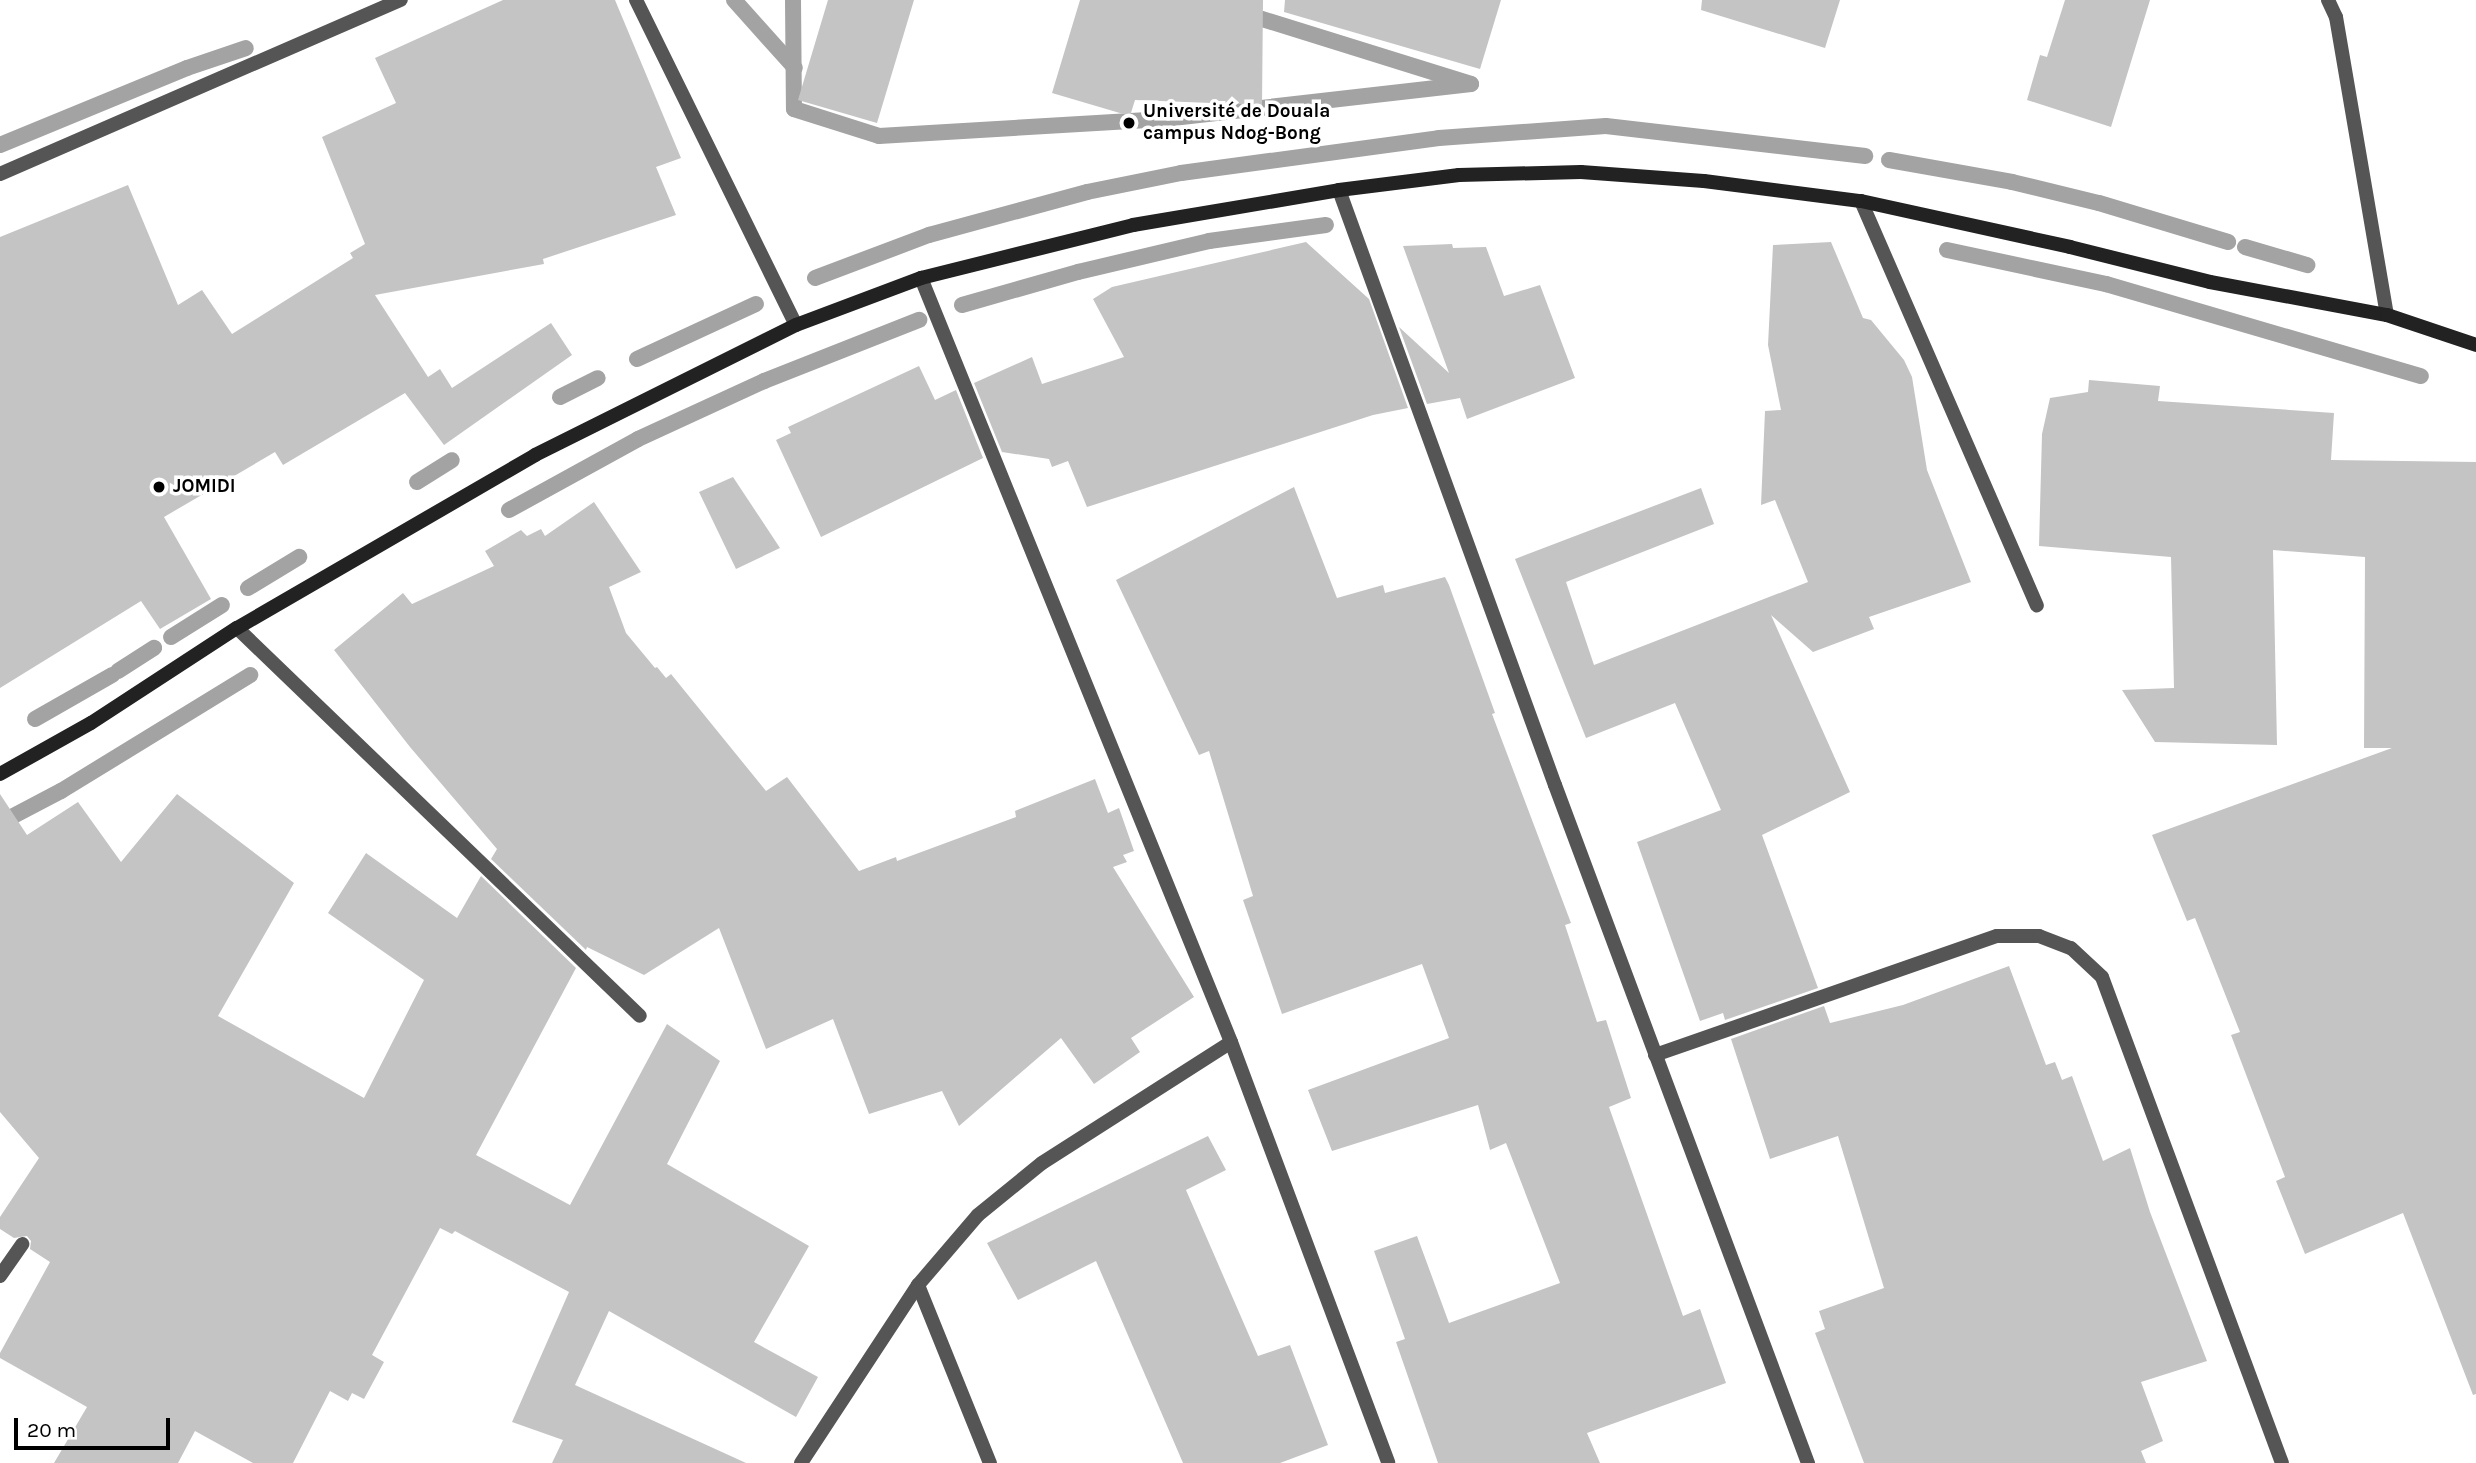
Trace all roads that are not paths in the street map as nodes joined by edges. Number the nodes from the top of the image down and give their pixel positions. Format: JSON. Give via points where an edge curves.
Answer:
{"nodes":[{"id":1,"x":401,"y":0,"type":"edge"},
{"id":2,"x":636,"y":0,"type":"edge"},
{"id":3,"x":2328,"y":0,"type":"edge"},
{"id":4,"x":0,"y":174,"type":"edge"},
{"id":5,"x":1339,"y":190,"type":"junction"},
{"id":6,"x":1861,"y":201,"type":"junction"},
{"id":7,"x":921,"y":278,"type":"junction"},
{"id":8,"x":2387,"y":315,"type":"junction"},
{"id":9,"x":796,"y":325,"type":"junction"},
{"id":10,"x":2476,"y":345,"type":"edge"},
{"id":11,"x":2037,"y":605,"type":"dead end"},
{"id":12,"x":237,"y":628,"type":"junction"},
{"id":13,"x":0,"y":774,"type":"edge"},
{"id":14,"x":640,"y":1016,"type":"dead end"},
{"id":15,"x":1231,"y":1042,"type":"junction"},
{"id":16,"x":1655,"y":1055,"type":"junction"},
{"id":17,"x":22,"y":1244,"type":"dead end"},
{"id":18,"x":0,"y":1276,"type":"edge"},
{"id":19,"x":918,"y":1285,"type":"junction"},
{"id":20,"x":801,"y":1463,"type":"edge"},
{"id":21,"x":990,"y":1463,"type":"edge"},
{"id":22,"x":1388,"y":1463,"type":"edge"},
{"id":23,"x":1808,"y":1463,"type":"edge"},
{"id":24,"x":2282,"y":1463,"type":"edge"}],
"edges":[{"from":1,"to":4,"type":"street"},
{"from":2,"to":9,"type":"street"},
{"from":3,"to":8,"type":"street","via":[[2336,17]]},
{"from":5,"to":6,"type":"main road","via":[[1459,175],[1581,172],[1704,181]]},
{"from":5,"to":7,"type":"main road","via":[[1133,225]]},
{"from":5,"to":16,"type":"street"},
{"from":6,"to":8,"type":"main road","via":[[2210,282]]},
{"from":6,"to":11,"type":"street"},
{"from":7,"to":9,"type":"main road"},
{"from":7,"to":15,"type":"street"},
{"from":8,"to":10,"type":"main road"},
{"from":9,"to":12,"type":"main road","via":[[535,454]]},
{"from":12,"to":13,"type":"main road","via":[[90,723]]},
{"from":12,"to":14,"type":"street"},
{"from":15,"to":19,"type":"street","via":[[1042,1163],[978,1215]]},
{"from":15,"to":22,"type":"street"},
{"from":16,"to":23,"type":"street"},
{"from":16,"to":24,"type":"street","via":[[1997,936],[2039,936],[2071,948],[2102,977]]},
{"from":17,"to":18,"type":"street"},
{"from":19,"to":20,"type":"street"},
{"from":19,"to":21,"type":"street"}]}
